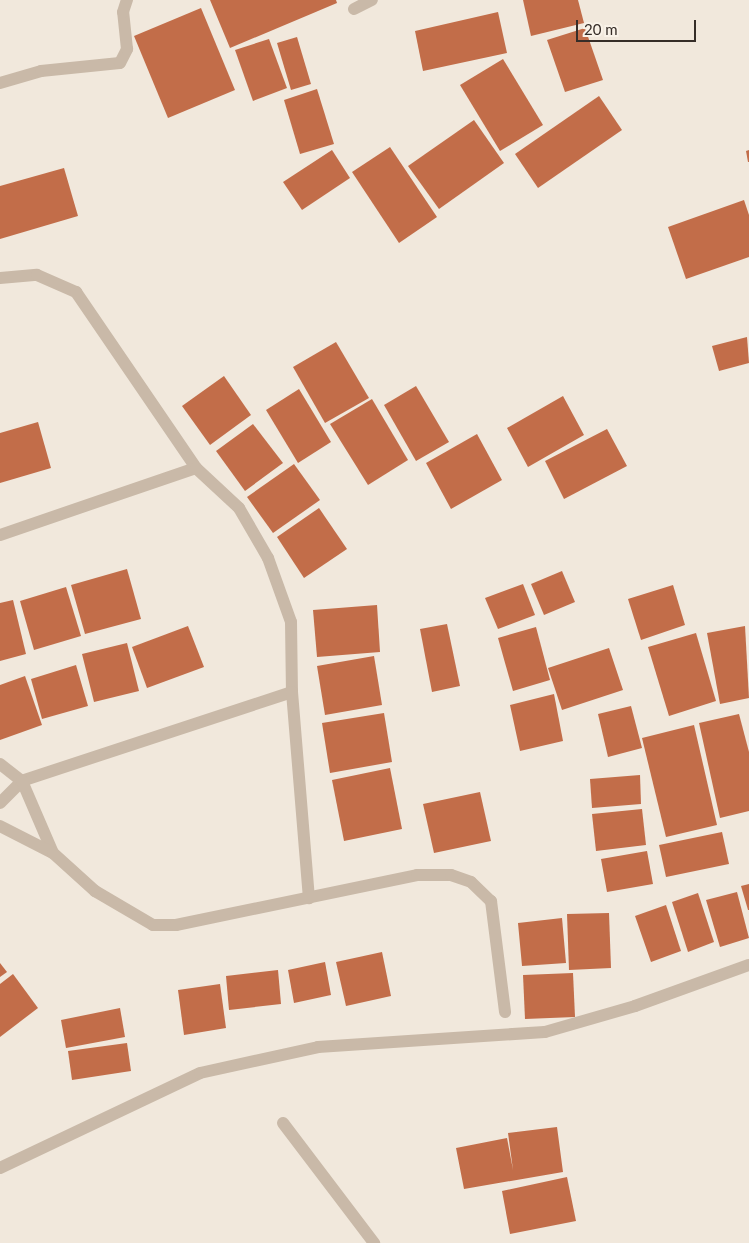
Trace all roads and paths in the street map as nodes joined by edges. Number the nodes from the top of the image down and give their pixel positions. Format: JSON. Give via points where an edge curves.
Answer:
{"nodes":[{"id":1,"x":127,"y":0,"type":"edge"},
{"id":2,"x":372,"y":0,"type":"edge"},
{"id":3,"x":354,"y":8,"type":"dead end"},
{"id":4,"x":0,"y":83,"type":"edge"},
{"id":5,"x":0,"y":278,"type":"edge"},
{"id":6,"x":196,"y":468,"type":"junction"},
{"id":7,"x":0,"y":535,"type":"edge"},
{"id":8,"x":292,"y":692,"type":"junction"},
{"id":9,"x":0,"y":764,"type":"edge"},
{"id":10,"x":22,"y":781,"type":"junction"},
{"id":11,"x":0,"y":803,"type":"edge"},
{"id":12,"x":0,"y":826,"type":"edge"},
{"id":13,"x":53,"y":853,"type":"junction"},
{"id":14,"x":309,"y":898,"type":"junction"},
{"id":15,"x":749,"y":965,"type":"edge"},
{"id":16,"x":505,"y":1012,"type":"dead end"},
{"id":17,"x":283,"y":1123,"type":"dead end"},
{"id":18,"x":0,"y":1168,"type":"edge"},
{"id":19,"x":374,"y":1243,"type":"edge"}],
"edges":[{"from":1,"to":4,"type":"street","via":[[123,12],[127,49],[120,63],[41,72]]},
{"from":2,"to":3,"type":"street"},
{"from":5,"to":6,"type":"street","via":[[37,275],[76,292]]},
{"from":6,"to":7,"type":"street"},
{"from":6,"to":8,"type":"street","via":[[239,508],[268,558],[291,622]]},
{"from":8,"to":10,"type":"street"},
{"from":8,"to":14,"type":"street"},
{"from":9,"to":10,"type":"street"},
{"from":10,"to":11,"type":"street"},
{"from":10,"to":13,"type":"street"},
{"from":12,"to":13,"type":"street"},
{"from":13,"to":14,"type":"street","via":[[95,891],[153,925],[176,925]]},
{"from":14,"to":16,"type":"street","via":[[417,875],[451,875],[471,882],[491,901]]},
{"from":15,"to":18,"type":"street","via":[[635,1006],[545,1032],[318,1047],[200,1073]]},
{"from":17,"to":19,"type":"street"}]}
